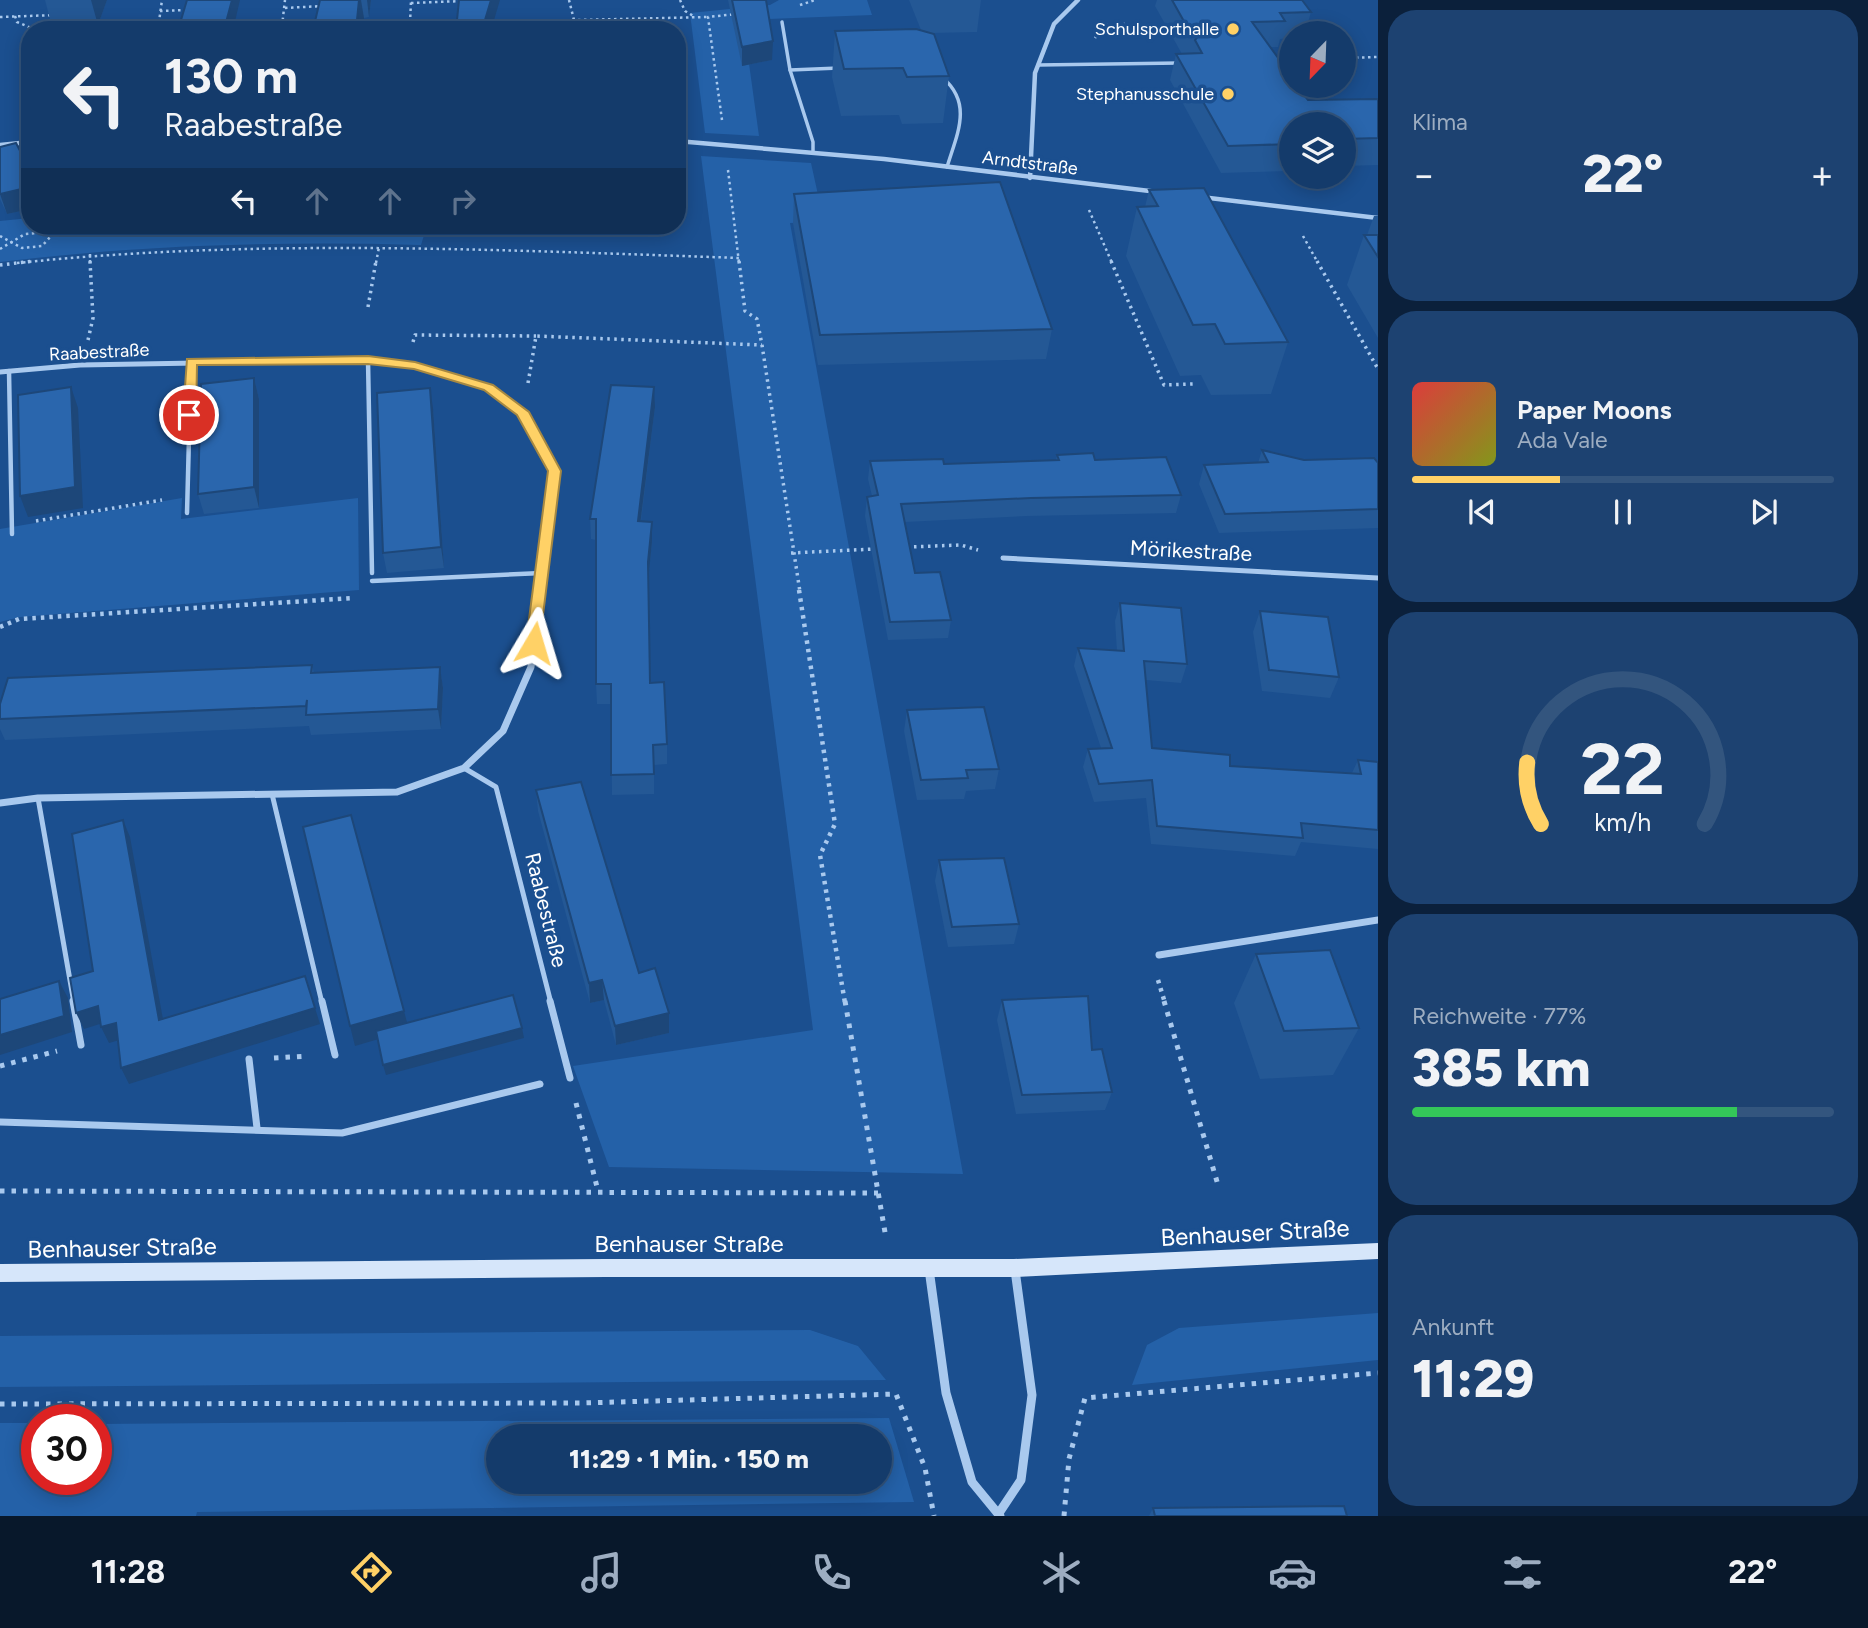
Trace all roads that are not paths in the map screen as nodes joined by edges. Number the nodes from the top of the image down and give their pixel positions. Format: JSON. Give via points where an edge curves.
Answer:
{"nodes":[{"id":1,"x":1078,"y":0,"type":"edge"},
{"id":2,"x":782,"y":22,"type":"dead end"},
{"id":3,"x":1190,"y":62,"type":"edge"},
{"id":4,"x":1038,"y":65,"type":"junction"},
{"id":5,"x":845,"y":68,"type":"edge"},
{"id":6,"x":790,"y":70,"type":"junction"},
{"id":7,"x":931,"y":76,"type":"edge"},
{"id":8,"x":686,"y":142,"type":"edge"},
{"id":9,"x":21,"y":143,"type":"edge"},
{"id":10,"x":0,"y":145,"type":"edge"},
{"id":11,"x":813,"y":152,"type":"junction"},
{"id":12,"x":947,"y":167,"type":"junction"},
{"id":13,"x":1030,"y":178,"type":"junction"},
{"id":14,"x":1164,"y":193,"type":"edge"},
{"id":15,"x":1190,"y":196,"type":"edge"},
{"id":16,"x":1378,"y":218,"type":"edge"},
{"id":17,"x":368,"y":360,"type":"junction"},
{"id":18,"x":191,"y":362,"type":"junction"},
{"id":19,"x":9,"y":371,"type":"junction"},
{"id":20,"x":0,"y":372,"type":"edge"},
{"id":21,"x":187,"y":513,"type":"dead end"},
{"id":22,"x":12,"y":534,"type":"dead end"},
{"id":23,"x":1003,"y":558,"type":"road end"},
{"id":24,"x":372,"y":573,"type":"dead end"},
{"id":25,"x":542,"y":573,"type":"junction"},
{"id":26,"x":1378,"y":578,"type":"edge"},
{"id":27,"x":372,"y":581,"type":"dead end"},
{"id":28,"x":464,"y":768,"type":"junction"},
{"id":29,"x":272,"y":794,"type":"junction"},
{"id":30,"x":38,"y":798,"type":"junction"},
{"id":31,"x":0,"y":803,"type":"edge"},
{"id":32,"x":1378,"y":920,"type":"edge"},
{"id":33,"x":1158,"y":955,"type":"road end"},
{"id":34,"x":81,"y":1045,"type":"road end"},
{"id":35,"x":335,"y":1055,"type":"road end"},
{"id":36,"x":249,"y":1059,"type":"road end"},
{"id":37,"x":570,"y":1078,"type":"road end"},
{"id":38,"x":540,"y":1084,"type":"dead end"},
{"id":39,"x":0,"y":1122,"type":"edge"},
{"id":40,"x":257,"y":1128,"type":"junction"},
{"id":41,"x":1378,"y":1251,"type":"edge"},
{"id":42,"x":1014,"y":1268,"type":"junction"},
{"id":43,"x":929,"y":1269,"type":"junction"},
{"id":44,"x":0,"y":1273,"type":"edge"},
{"id":45,"x":1000,"y":1515,"type":"edge"}],
"edges":[{"from":1,"to":4,"type":"street","via":[[1054,24]]},
{"from":2,"to":6,"type":"lane"},
{"from":3,"to":4,"type":"lane"},
{"from":4,"to":13,"type":"street"},
{"from":5,"to":6,"type":"lane"},
{"from":6,"to":11,"type":"lane"},
{"from":7,"to":12,"type":"lane","via":[[958,88],[964,107]]},
{"from":8,"to":11,"type":"street","name":"Arndtstraße"},
{"from":9,"to":10,"type":"street"},
{"from":11,"to":12,"type":"street","name":"Arndtstraße"},
{"from":12,"to":13,"type":"street","name":"Arndtstraße"},
{"from":13,"to":14,"type":"street","name":"Arndtstraße"},
{"from":15,"to":16,"type":"street"},
{"from":17,"to":18,"type":"street","name":"Raabestraße"},
{"from":17,"to":24,"type":"lane"},
{"from":17,"to":25,"type":"street","name":"Raabestraße","via":[[403,364],[489,388],[523,412],[554,471]]},
{"from":18,"to":19,"type":"street","name":"Raabestraße"},
{"from":18,"to":21,"type":"lane"},
{"from":19,"to":20,"type":"street","name":"Raabestraße"},
{"from":19,"to":22,"type":"lane"},
{"from":23,"to":26,"type":"street","name":"Mörikestraße"},
{"from":25,"to":27,"type":"lane"},
{"from":25,"to":28,"type":"street","name":"Raabestraße","via":[[531,667],[503,731]]},
{"from":28,"to":29,"type":"street","name":"Raabestraße","via":[[397,792]]},
{"from":28,"to":37,"type":"lane","name":"Raabestraße","via":[[496,787]]},
{"from":29,"to":30,"type":"street","name":"Raabestraße"},
{"from":29,"to":35,"type":"lane"},
{"from":30,"to":31,"type":"street","name":"Raabestraße"},
{"from":30,"to":34,"type":"lane"},
{"from":32,"to":33,"type":"street"},
{"from":36,"to":40,"type":"lane"},
{"from":38,"to":40,"type":"lane","via":[[342,1133]]},
{"from":39,"to":40,"type":"lane"},
{"from":41,"to":42,"type":"main road","name":"Benhauser Straße"},
{"from":42,"to":43,"type":"main road","name":"Benhauser Straße"},
{"from":42,"to":45,"type":"street","via":[[1032,1395],[1021,1480]]},
{"from":43,"to":44,"type":"main road","name":"Benhauser Straße"},
{"from":43,"to":45,"type":"street","via":[[946,1393],[972,1482]]}]}
